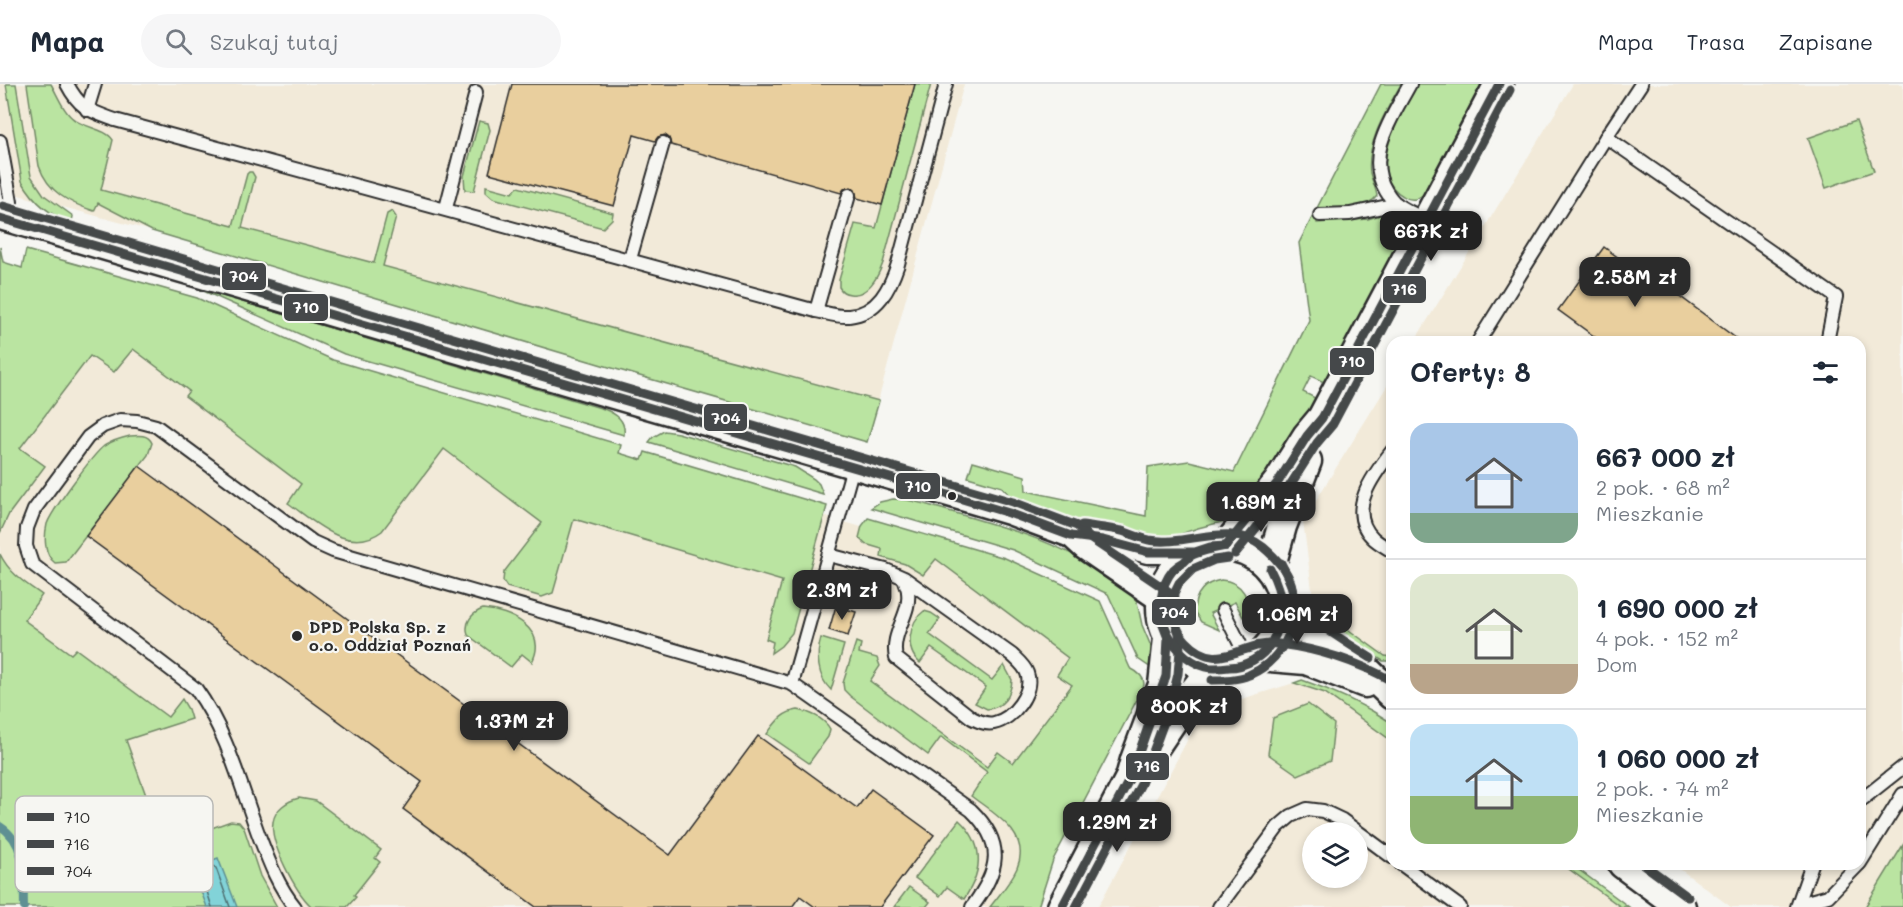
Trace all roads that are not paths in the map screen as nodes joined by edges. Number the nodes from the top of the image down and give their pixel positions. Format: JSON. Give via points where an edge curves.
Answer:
{"nodes":[{"id":1,"x":67,"y":84,"type":"edge"},
{"id":2,"x":95,"y":84,"type":"edge"},
{"id":3,"x":946,"y":84,"type":"edge"},
{"id":4,"x":1410,"y":84,"type":"edge"},
{"id":5,"x":1498,"y":84,"type":"edge"},
{"id":6,"x":1641,"y":84,"type":"edge"},
{"id":7,"x":476,"y":92,"type":"dead end"},
{"id":8,"x":87,"y":110,"type":"junction"},
{"id":9,"x":1606,"y":137,"type":"junction"},
{"id":10,"x":0,"y":141,"type":"edge"},
{"id":11,"x":663,"y":143,"type":"dead end"},
{"id":12,"x":849,"y":195,"type":"dead end"},
{"id":13,"x":1397,"y":204,"type":"junction"},
{"id":14,"x":446,"y":208,"type":"junction"},
{"id":15,"x":1320,"y":215,"type":"dead end"},
{"id":16,"x":4,"y":219,"type":"edge"},
{"id":17,"x":1427,"y":220,"type":"junction"},
{"id":18,"x":630,"y":259,"type":"junction"},
{"id":19,"x":816,"y":311,"type":"junction"},
{"id":20,"x":1482,"y":336,"type":"edge"},
{"id":21,"x":1828,"y":336,"type":"edge"},
{"id":22,"x":1322,"y":418,"type":"junction"},
{"id":23,"x":1386,"y":459,"type":"edge"},
{"id":24,"x":853,"y":467,"type":"junction"},
{"id":25,"x":1071,"y":536,"type":"junction"},
{"id":26,"x":1226,"y":546,"type":"junction"},
{"id":27,"x":1386,"y":547,"type":"edge"},
{"id":28,"x":1195,"y":552,"type":"junction"},
{"id":29,"x":829,"y":555,"type":"junction"},
{"id":30,"x":1270,"y":569,"type":"junction"},
{"id":31,"x":904,"y":578,"type":"junction"},
{"id":32,"x":1160,"y":600,"type":"junction"},
{"id":33,"x":1283,"y":607,"type":"junction"},
{"id":34,"x":1223,"y":610,"type":"dead end"},
{"id":35,"x":1168,"y":638,"type":"junction"},
{"id":36,"x":1254,"y":659,"type":"junction"},
{"id":37,"x":1212,"y":668,"type":"junction"},
{"id":38,"x":792,"y":684,"type":"junction"},
{"id":39,"x":1386,"y":690,"type":"edge"},
{"id":40,"x":1386,"y":691,"type":"edge"},
{"id":41,"x":1903,"y":767,"type":"edge"},
{"id":42,"x":1130,"y":778,"type":"junction"},
{"id":43,"x":1903,"y":794,"type":"edge"},
{"id":44,"x":1866,"y":796,"type":"edge"},
{"id":45,"x":1386,"y":853,"type":"edge"},
{"id":46,"x":1866,"y":853,"type":"edge"},
{"id":47,"x":1409,"y":870,"type":"edge"},
{"id":48,"x":1631,"y":870,"type":"edge"},
{"id":49,"x":1810,"y":870,"type":"edge"},
{"id":50,"x":1853,"y":870,"type":"edge"},
{"id":51,"x":1798,"y":906,"type":"edge"},
{"id":52,"x":295,"y":907,"type":"edge"},
{"id":53,"x":972,"y":907,"type":"edge"},
{"id":54,"x":1062,"y":907,"type":"edge"},
{"id":55,"x":1219,"y":907,"type":"edge"},
{"id":56,"x":1460,"y":907,"type":"edge"},
{"id":57,"x":1681,"y":907,"type":"edge"}],
"edges":[{"from":1,"to":8,"type":"lane"},
{"from":2,"to":8,"type":"lane"},
{"from":3,"to":19,"type":"lane","via":[[889,289],[862,313],[849,316]]},
{"from":4,"to":13,"type":"lane","via":[[1383,137],[1377,161],[1380,180]]},
{"from":5,"to":17,"type":"street"},
{"from":6,"to":9,"type":"lane"},
{"from":7,"to":14,"type":"lane"},
{"from":8,"to":14,"type":"lane"},
{"from":9,"to":20,"type":"lane"},
{"from":9,"to":21,"type":"lane","via":[[1836,297]]},
{"from":10,"to":16,"type":"lane","via":[[11,202]]},
{"from":11,"to":18,"type":"lane"},
{"from":12,"to":19,"type":"lane"},
{"from":13,"to":15,"type":"lane","via":[[1350,214]]},
{"from":13,"to":17,"type":"lane"},
{"from":14,"to":18,"type":"lane"},
{"from":16,"to":24,"type":"street"},
{"from":17,"to":22,"type":"street"},
{"from":18,"to":19,"type":"lane"},
{"from":22,"to":26,"type":"street","via":[[1278,482]]},
{"from":22,"to":30,"type":"street"},
{"from":23,"to":27,"type":"lane","via":[[1371,478],[1361,511],[1372,537]]},
{"from":24,"to":25,"type":"street","via":[[1009,513]]},
{"from":24,"to":29,"type":"lane"},
{"from":25,"to":28,"type":"street","via":[[1148,552]]},
{"from":25,"to":32,"type":"street"},
{"from":26,"to":28,"type":"street"},
{"from":26,"to":30,"type":"street","via":[[1255,556]]},
{"from":28,"to":32,"type":"street","via":[[1171,572]]},
{"from":29,"to":31,"type":"lane"},
{"from":29,"to":38,"type":"lane"},
{"from":30,"to":33,"type":"street","via":[[1280,587]]},
{"from":31,"to":31,"type":"lane","via":[[1020,663],[1027,673],[1028,685],[1011,713],[993,724],[982,723],[896,658],[895,639],[908,602]]},
{"from":32,"to":35,"type":"street","via":[[1161,620]]},
{"from":33,"to":36,"type":"street","via":[[1280,627],[1271,645]]},
{"from":33,"to":39,"type":"street","via":[[1309,632],[1367,671]]},
{"from":34,"to":36,"type":"lane"},
{"from":35,"to":37,"type":"street","via":[[1180,653]]},
{"from":35,"to":42,"type":"street","via":[[1163,685]]},
{"from":36,"to":37,"type":"street","via":[[1229,668]]},
{"from":36,"to":40,"type":"street","via":[[1306,660]]},
{"from":37,"to":42,"type":"street"},
{"from":38,"to":52,"type":"lane","via":[[333,551],[313,542],[156,426],[120,420],[104,426],[88,437],[34,510],[26,546],[32,564],[196,689],[223,735],[269,864]]},
{"from":38,"to":53,"type":"lane","via":[[983,822],[992,836],[993,871],[988,886]]},
{"from":41,"to":44,"type":"lane"},
{"from":42,"to":54,"type":"street"},
{"from":43,"to":46,"type":"lane"},
{"from":45,"to":55,"type":"lane","via":[[1342,820],[1307,809],[1278,827]]},
{"from":47,"to":56,"type":"lane"},
{"from":48,"to":57,"type":"street"},
{"from":49,"to":51,"type":"lane"},
{"from":50,"to":51,"type":"lane","via":[[1828,896]]}]}
